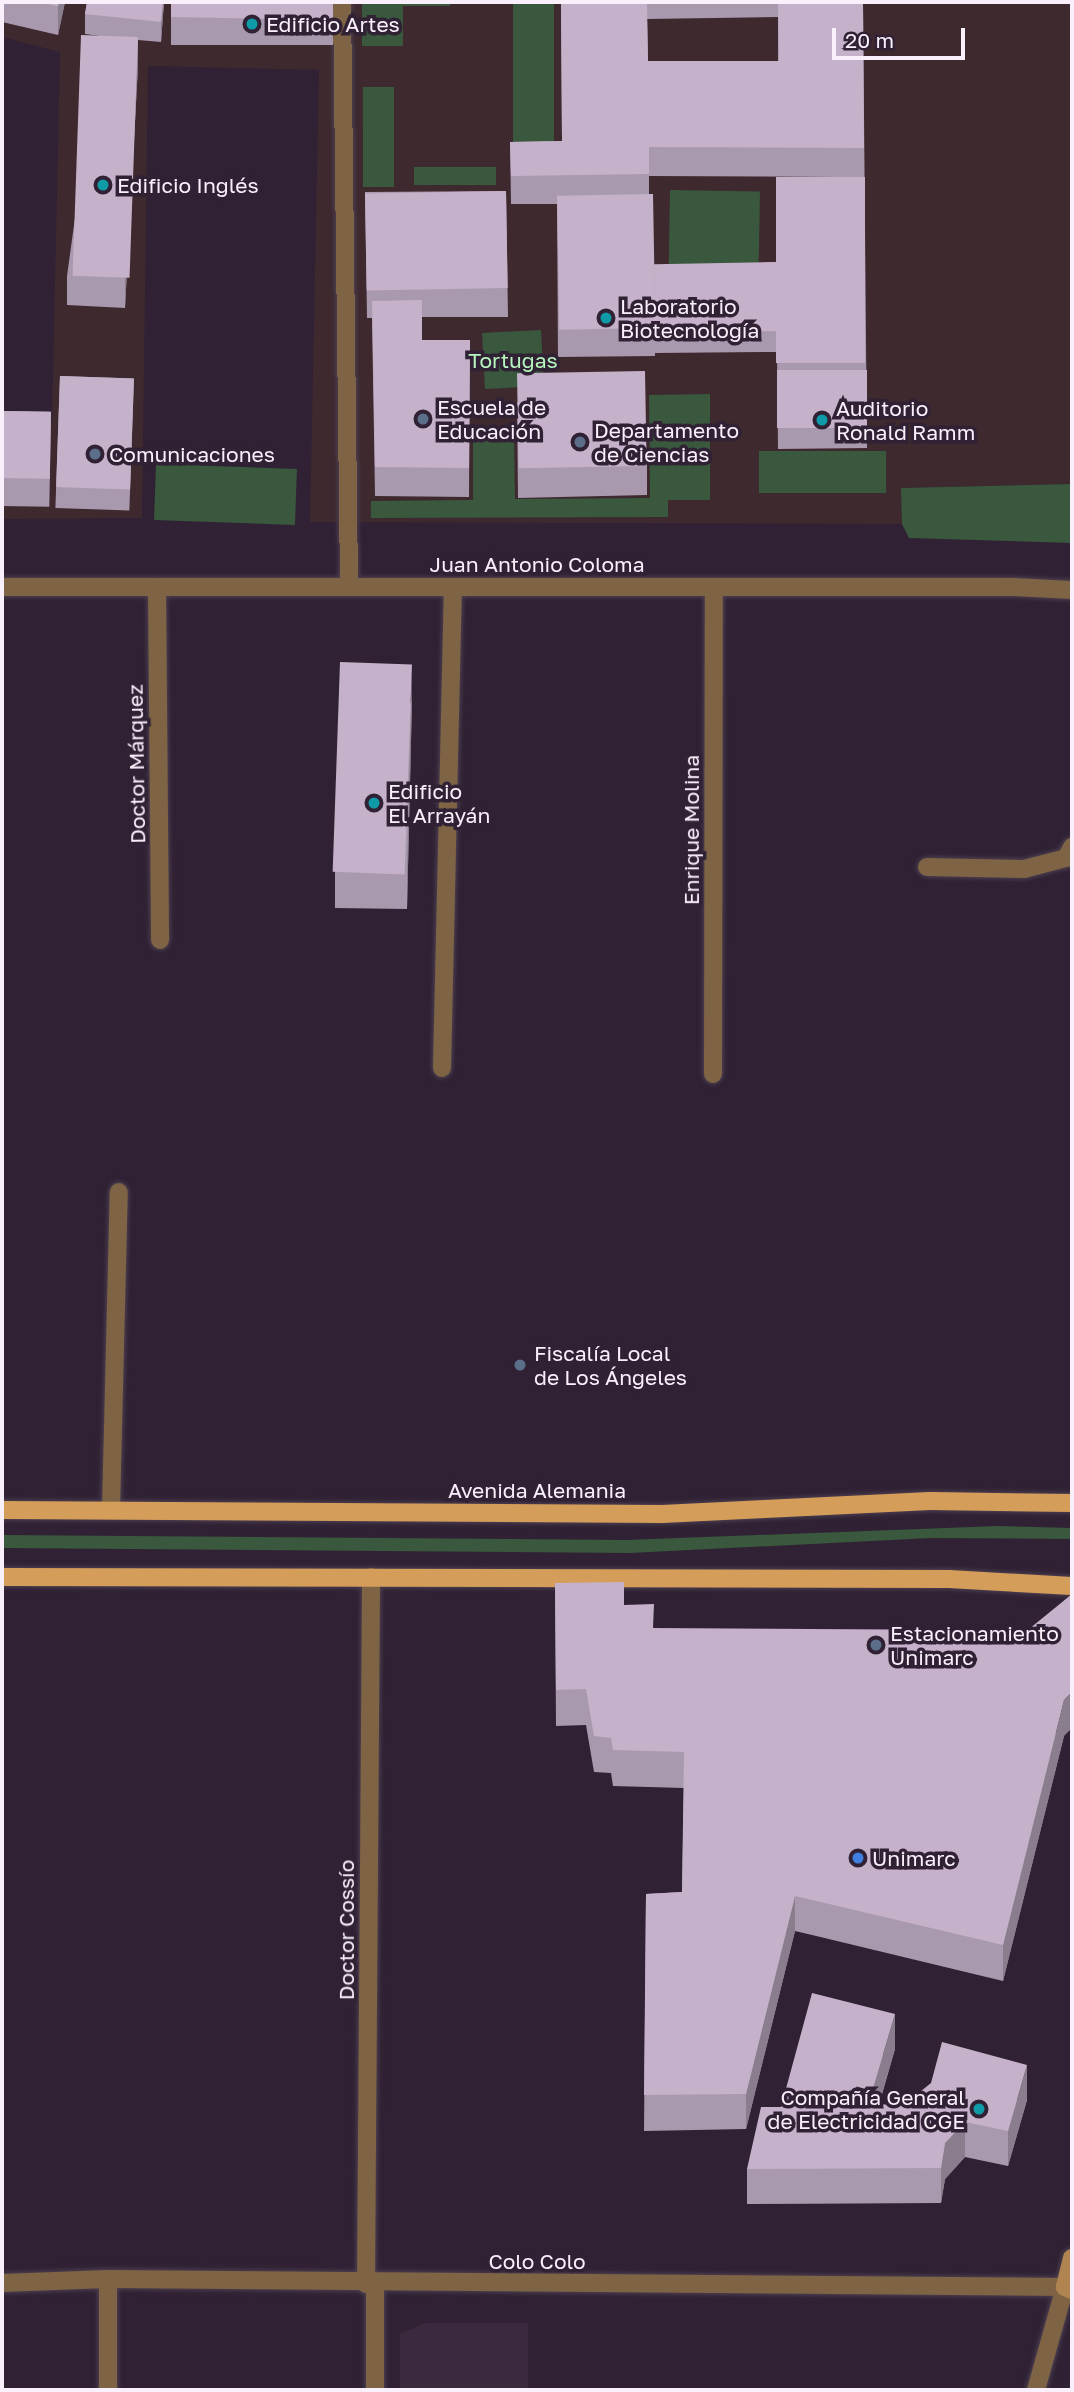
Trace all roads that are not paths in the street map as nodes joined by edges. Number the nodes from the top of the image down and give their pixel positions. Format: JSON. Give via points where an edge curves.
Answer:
{"nodes":[{"id":1,"x":342,"y":2,"type":"edge"},
{"id":2,"x":2,"y":587,"type":"edge"},
{"id":3,"x":157,"y":587,"type":"junction"},
{"id":4,"x":349,"y":587,"type":"junction"},
{"id":5,"x":453,"y":587,"type":"junction"},
{"id":6,"x":714,"y":587,"type":"junction"},
{"id":7,"x":1072,"y":590,"type":"edge"},
{"id":8,"x":1072,"y":847,"type":"edge"},
{"id":9,"x":927,"y":867,"type":"dead end"},
{"id":10,"x":160,"y":940,"type":"dead end"},
{"id":11,"x":442,"y":1068,"type":"dead end"},
{"id":12,"x":713,"y":1074,"type":"dead end"},
{"id":13,"x":119,"y":1192,"type":"dead end"},
{"id":14,"x":1072,"y":1503,"type":"edge"},
{"id":15,"x":2,"y":1510,"type":"edge"},
{"id":16,"x":111,"y":1510,"type":"junction"},
{"id":17,"x":2,"y":1577,"type":"edge"},
{"id":18,"x":371,"y":1577,"type":"junction"},
{"id":19,"x":1072,"y":1587,"type":"edge"},
{"id":20,"x":1072,"y":2258,"type":"edge"},
{"id":21,"x":108,"y":2279,"type":"junction"},
{"id":22,"x":2,"y":2283,"type":"edge"},
{"id":23,"x":370,"y":2284,"type":"junction"},
{"id":24,"x":1069,"y":2288,"type":"edge"},
{"id":25,"x":108,"y":2390,"type":"edge"},
{"id":26,"x":375,"y":2390,"type":"edge"},
{"id":27,"x":1036,"y":2390,"type":"edge"}],
"edges":[{"from":1,"to":4,"type":"street"},
{"from":2,"to":3,"type":"street","name":"Juan Antonio Coloma"},
{"from":3,"to":4,"type":"street","name":"Juan Antonio Coloma"},
{"from":3,"to":10,"type":"street","name":"Doctor Márquez"},
{"from":4,"to":5,"type":"street","name":"Juan Antonio Coloma"},
{"from":5,"to":6,"type":"street","name":"Juan Antonio Coloma"},
{"from":5,"to":11,"type":"street"},
{"from":6,"to":7,"type":"street","name":"Juan Antonio Coloma"},
{"from":6,"to":12,"type":"street","name":"Enrique Molina"},
{"from":8,"to":9,"type":"street","via":[[1066,858],[1024,869]]},
{"from":13,"to":16,"type":"street"},
{"from":14,"to":16,"type":"main road","name":"Avenida Alemania","via":[[930,1501],[662,1514]]},
{"from":15,"to":16,"type":"main road","name":"Avenida Alemania"},
{"from":17,"to":18,"type":"main road"},
{"from":18,"to":19,"type":"main road","via":[[950,1580]]},
{"from":18,"to":23,"type":"street","name":"Doctor Cossío"},
{"from":20,"to":24,"type":"main road"},
{"from":21,"to":22,"type":"street","name":"Colo Colo"},
{"from":21,"to":23,"type":"street","name":"Colo Colo"},
{"from":21,"to":25,"type":"street"},
{"from":23,"to":24,"type":"street","name":"Colo Colo"},
{"from":23,"to":26,"type":"street","name":"Doctor Cossío"},
{"from":24,"to":27,"type":"street"}]}
